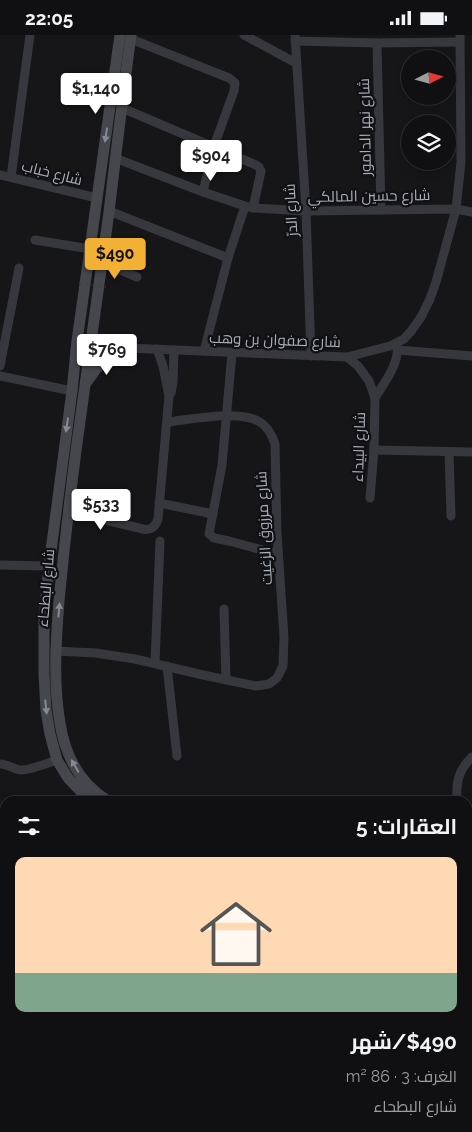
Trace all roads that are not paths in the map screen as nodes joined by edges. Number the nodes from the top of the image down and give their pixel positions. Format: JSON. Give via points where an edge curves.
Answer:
{"nodes":[{"id":1,"x":30,"y":35,"type":"edge"},
{"id":2,"x":244,"y":35,"type":"edge"},
{"id":3,"x":127,"y":36,"type":"edge"},
{"id":4,"x":295,"y":38,"type":"edge"},
{"id":5,"x":460,"y":39,"type":"edge"},
{"id":6,"x":377,"y":43,"type":"junction"},
{"id":7,"x":296,"y":63,"type":"junction"},
{"id":8,"x":122,"y":108,"type":"junction"},
{"id":9,"x":214,"y":146,"type":"junction"},
{"id":10,"x":115,"y":157,"type":"junction"},
{"id":11,"x":0,"y":175,"type":"edge"},
{"id":12,"x":10,"y":177,"type":"junction"},
{"id":13,"x":203,"y":192,"type":"junction"},
{"id":14,"x":97,"y":198,"type":"junction"},
{"id":15,"x":249,"y":207,"type":"junction"},
{"id":16,"x":456,"y":209,"type":"junction"},
{"id":17,"x":381,"y":210,"type":"junction"},
{"id":18,"x":109,"y":211,"type":"junction"},
{"id":19,"x":306,"y":211,"type":"junction"},
{"id":20,"x":472,"y":212,"type":"edge"},
{"id":21,"x":35,"y":240,"type":"dead end"},
{"id":22,"x":90,"y":249,"type":"junction"},
{"id":23,"x":228,"y":258,"type":"junction"},
{"id":24,"x":102,"y":262,"type":"junction"},
{"id":25,"x":19,"y":268,"type":"dead end"},
{"id":26,"x":137,"y":277,"type":"dead end"},
{"id":27,"x":76,"y":346,"type":"junction"},
{"id":28,"x":90,"y":347,"type":"junction"},
{"id":29,"x":397,"y":347,"type":"junction"},
{"id":30,"x":126,"y":348,"type":"junction"},
{"id":31,"x":156,"y":349,"type":"junction"},
{"id":32,"x":174,"y":350,"type":"junction"},
{"id":33,"x":204,"y":351,"type":"junction"},
{"id":34,"x":114,"y":352,"type":"junction"},
{"id":35,"x":232,"y":353,"type":"junction"},
{"id":36,"x":311,"y":356,"type":"junction"},
{"id":37,"x":472,"y":356,"type":"edge"},
{"id":38,"x":347,"y":357,"type":"junction"},
{"id":39,"x":0,"y":366,"type":"edge"},
{"id":40,"x":0,"y":376,"type":"edge"},
{"id":41,"x":84,"y":387,"type":"junction"},
{"id":42,"x":72,"y":391,"type":"junction"},
{"id":43,"x":169,"y":396,"type":"junction"},
{"id":44,"x":375,"y":398,"type":"junction"},
{"id":45,"x":226,"y":416,"type":"junction"},
{"id":46,"x":167,"y":423,"type":"junction"},
{"id":47,"x":374,"y":450,"type":"junction"},
{"id":48,"x":449,"y":452,"type":"junction"},
{"id":49,"x":471,"y":453,"type":"edge"},
{"id":50,"x":370,"y":497,"type":"dead end"},
{"id":51,"x":159,"y":503,"type":"junction"},
{"id":52,"x":68,"y":511,"type":"junction"},
{"id":53,"x":213,"y":514,"type":"junction"},
{"id":54,"x":451,"y":516,"type":"dead end"},
{"id":55,"x":160,"y":541,"type":"dead end"},
{"id":56,"x":278,"y":553,"type":"junction"},
{"id":57,"x":0,"y":565,"type":"edge"},
{"id":58,"x":49,"y":566,"type":"junction"},
{"id":59,"x":224,"y":609,"type":"dead end"},
{"id":60,"x":51,"y":656,"type":"junction"},
{"id":61,"x":155,"y":663,"type":"junction"},
{"id":62,"x":167,"y":666,"type":"junction"},
{"id":63,"x":226,"y":680,"type":"junction"},
{"id":64,"x":177,"y":756,"type":"dead end"},
{"id":65,"x":472,"y":757,"type":"edge"},
{"id":66,"x":57,"y":760,"type":"junction"},
{"id":67,"x":0,"y":764,"type":"edge"},
{"id":68,"x":85,"y":796,"type":"edge"},
{"id":69,"x":102,"y":796,"type":"edge"},
{"id":70,"x":457,"y":796,"type":"edge"}],
"edges":[{"from":1,"to":12,"type":"street"},
{"from":2,"to":7,"type":"street"},
{"from":3,"to":8,"type":"street","name":"شارع البطحاء"},
{"from":3,"to":9,"type":"street","via":[[235,83]]},
{"from":3,"to":14,"type":"street","name":"شارع البطحاء","one_way":true},
{"from":4,"to":6,"type":"street","name":"شارع الدرّ"},
{"from":4,"to":7,"type":"street","name":"شارع الدرّ"},
{"from":5,"to":6,"type":"street","name":"شارع الدرّ"},
{"from":5,"to":16,"type":"street","name":"شارع صفوان بن وهب","via":[[461,162]]},
{"from":6,"to":17,"type":"street","name":"شارع نهر الدامور"},
{"from":7,"to":19,"type":"street","name":"شارع الدرّ"},
{"from":8,"to":9,"type":"street"},
{"from":8,"to":10,"type":"street","name":"شارع البطحاء"},
{"from":9,"to":13,"type":"street"},
{"from":9,"to":15,"type":"street","via":[[260,167]]},
{"from":10,"to":13,"type":"street","name":"شارع حسين المالكي"},
{"from":10,"to":18,"type":"street","name":"شارع البطحاء"},
{"from":11,"to":12,"type":"street","name":"شارع خباب"},
{"from":12,"to":14,"type":"street","name":"شارع خباب"},
{"from":13,"to":15,"type":"street","name":"شارع حسين المالكي"},
{"from":14,"to":22,"type":"street","name":"شارع البطحاء"},
{"from":15,"to":19,"type":"street","name":"شارع حسين المالكي"},
{"from":15,"to":23,"type":"street"},
{"from":16,"to":17,"type":"street","name":"شارع حسين المالكي"},
{"from":16,"to":20,"type":"street","name":"شارع حسين المالكي"},
{"from":16,"to":29,"type":"street","name":"شارع صفوان بن وهب","via":[[430,299],[421,317]]},
{"from":17,"to":19,"type":"street","name":"شارع حسين المالكي"},
{"from":18,"to":23,"type":"street"},
{"from":18,"to":24,"type":"street","name":"شارع البطحاء"},
{"from":19,"to":36,"type":"street","name":"شارع الدرّ"},
{"from":21,"to":22,"type":"street"},
{"from":22,"to":27,"type":"street","name":"شارع البطحاء"},
{"from":23,"to":33,"type":"street"},
{"from":24,"to":26,"type":"street"},
{"from":24,"to":28,"type":"street","name":"شارع البطحاء"},
{"from":25,"to":39,"type":"street"},
{"from":27,"to":28,"type":"street","name":"شارع صفوان بن وهب"},
{"from":27,"to":42,"type":"street","name":"شارع البطحاء"},
{"from":28,"to":30,"type":"street","name":"شارع صفوان بن وهب","via":[[116,344]]},
{"from":28,"to":34,"type":"street","name":"شارع صفوان بن وهب"},
{"from":28,"to":41,"type":"street","name":"شارع البطحاء"},
{"from":29,"to":37,"type":"street"},
{"from":29,"to":38,"type":"street","name":"شارع صفوان بن وهب"},
{"from":29,"to":44,"type":"street","name":"شارع البيداء","via":[[396,362]]},
{"from":30,"to":31,"type":"street","name":"شارع صفوان بن وهب"},
{"from":30,"to":34,"type":"street","name":"شارع صفوان بن وهب"},
{"from":31,"to":32,"type":"street","name":"شارع صفوان بن وهب"},
{"from":31,"to":43,"type":"street"},
{"from":32,"to":33,"type":"street","name":"شارع صفوان بن وهب"},
{"from":32,"to":43,"type":"street"},
{"from":33,"to":35,"type":"street","name":"شارع صفوان بن وهب"},
{"from":34,"to":41,"type":"street","via":[[91,374]]},
{"from":35,"to":36,"type":"street","name":"شارع صفوان بن وهب"},
{"from":35,"to":45,"type":"street"},
{"from":36,"to":38,"type":"street","name":"شارع صفوان بن وهب"},
{"from":38,"to":44,"type":"street","name":"شارع البيداء","via":[[369,381]]},
{"from":40,"to":42,"type":"street"},
{"from":41,"to":52,"type":"street","name":"شارع البطحاء"},
{"from":42,"to":58,"type":"street","name":"شارع البطحاء","one_way":true},
{"from":43,"to":46,"type":"street"},
{"from":44,"to":47,"type":"street","name":"شارع البيداء"},
{"from":45,"to":46,"type":"street","name":"شارع مرزوق الزغيت"},
{"from":45,"to":53,"type":"street"},
{"from":45,"to":56,"type":"street","name":"شارع مرزوق الزغيت","via":[[255,419],[264,425],[273,439]]},
{"from":46,"to":51,"type":"street"},
{"from":47,"to":48,"type":"street"},
{"from":47,"to":50,"type":"street","name":"شارع البيداء"},
{"from":48,"to":49,"type":"street"},
{"from":48,"to":54,"type":"street"},
{"from":51,"to":52,"type":"street","via":[[156,524],[149,529]]},
{"from":51,"to":53,"type":"street"},
{"from":60,"to":52,"type":"street","name":"شارع البطحاء","one_way":true},
{"from":53,"to":56,"type":"street","via":[[209,532],[212,538]]},
{"from":55,"to":61,"type":"street"},
{"from":56,"to":63,"type":"street","name":"شارع مرزوق الزغيت","via":[[284,631],[281,670],[273,681],[260,686]]},
{"from":57,"to":58,"type":"street"},
{"from":58,"to":60,"type":"street","name":"شارع البطحاء","via":[[44,620]]},
{"from":59,"to":63,"type":"street"},
{"from":60,"to":61,"type":"street","name":"شارع مرزوق الزغيت","via":[[102,654]]},
{"from":60,"to":66,"type":"street","name":"شارع البطحاء","one_way":true,"via":[[46,710]]},
{"from":69,"to":60,"type":"street","name":"شارع البطحاء","one_way":true,"via":[[81,777],[68,753],[60,725]]},
{"from":61,"to":62,"type":"street","name":"شارع مرزوق الزغيت"},
{"from":62,"to":63,"type":"street","name":"شارع مرزوق الزغيت"},
{"from":62,"to":64,"type":"street"},
{"from":65,"to":70,"type":"street","via":[[461,770]]},
{"from":66,"to":67,"type":"street","via":[[23,770]]},
{"from":66,"to":68,"type":"street","name":"شارع البطحاء"}]}
